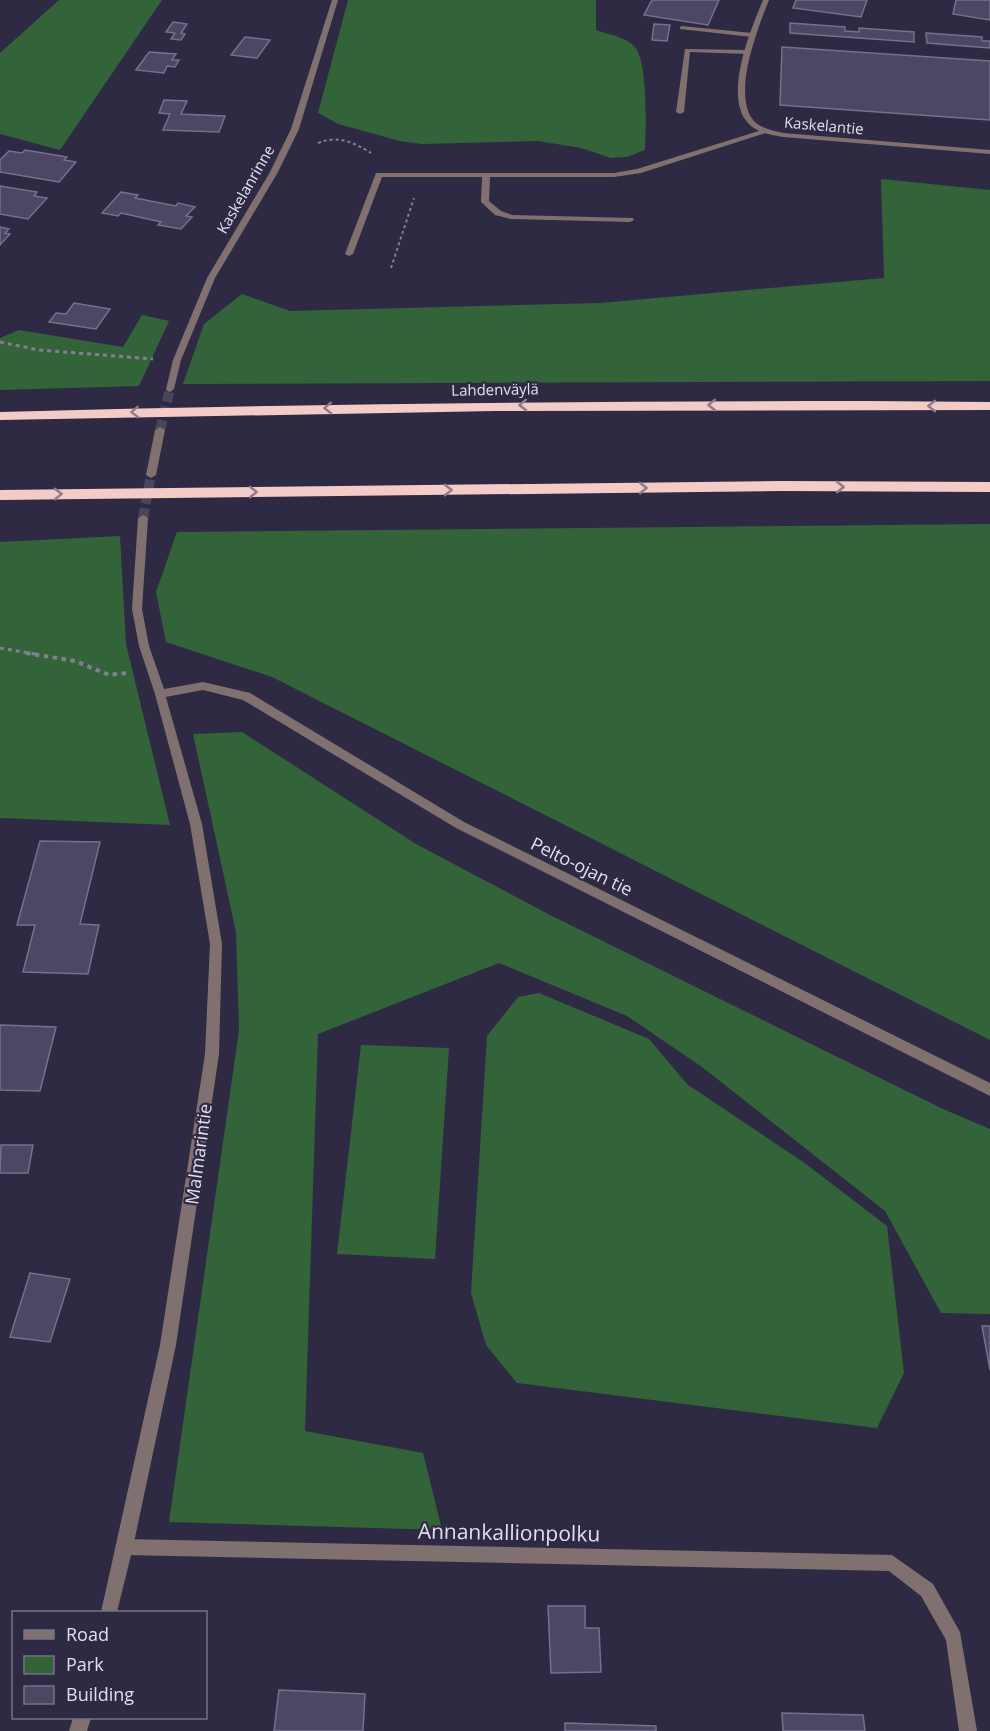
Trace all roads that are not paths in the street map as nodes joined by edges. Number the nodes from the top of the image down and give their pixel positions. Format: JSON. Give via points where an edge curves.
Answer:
{"nodes":[{"id":1,"x":335,"y":0,"type":"edge"},
{"id":2,"x":766,"y":0,"type":"edge"},
{"id":3,"x":682,"y":28,"type":"dead end"},
{"id":4,"x":752,"y":35,"type":"junction"},
{"id":5,"x":747,"y":52,"type":"junction"},
{"id":6,"x":680,"y":112,"type":"dead end"},
{"id":7,"x":765,"y":132,"type":"junction"},
{"id":8,"x":990,"y":152,"type":"edge"},
{"id":9,"x":486,"y":176,"type":"junction"},
{"id":10,"x":630,"y":220,"type":"dead end"},
{"id":11,"x":350,"y":254,"type":"dead end"},
{"id":12,"x":170,"y":389,"type":"tunnel mouth"},
{"id":13,"x":990,"y":406,"type":"edge"},
{"id":14,"x":0,"y":416,"type":"edge"},
{"id":15,"x":160,"y":430,"type":"tunnel mouth"},
{"id":16,"x":151,"y":476,"type":"tunnel mouth"},
{"id":17,"x":990,"y":487,"type":"edge"},
{"id":18,"x":0,"y":495,"type":"edge"},
{"id":19,"x":143,"y":518,"type":"tunnel mouth"},
{"id":20,"x":160,"y":694,"type":"junction"},
{"id":21,"x":990,"y":1089,"type":"edge"},
{"id":22,"x":125,"y":1546,"type":"junction"},
{"id":23,"x":109,"y":1611,"type":"edge"},
{"id":24,"x":968,"y":1731,"type":"edge"}],
"edges":[{"from":1,"to":12,"type":"street","name":"Kaskelanrinne","via":[[296,129],[211,278],[177,360]]},
{"from":2,"to":4,"type":"street","name":"Kaskelantie"},
{"from":3,"to":4,"type":"street"},
{"from":4,"to":5,"type":"street","name":"Kaskelantie"},
{"from":5,"to":6,"type":"street","via":[[687,50]]},
{"from":5,"to":7,"type":"street","name":"Kaskelantie","via":[[743,109]]},
{"from":7,"to":8,"type":"street","name":"Kaskelantie"},
{"from":7,"to":9,"type":"street","via":[[614,175]]},
{"from":9,"to":10,"type":"street","via":[[485,202],[498,213],[540,219]]},
{"from":9,"to":11,"type":"street","via":[[379,175]]},
{"from":13,"to":14,"type":"highway","name":"Lahdenväylä","one_way":true,"via":[[581,404]]},
{"from":15,"to":16,"type":"street"},
{"from":18,"to":17,"type":"highway","one_way":true},
{"from":19,"to":20,"type":"street","via":[[137,609]]},
{"from":20,"to":21,"type":"street","name":"Pelto-ojan tie","via":[[203,686],[246,696],[460,825]]},
{"from":20,"to":22,"type":"street","name":"Malmarintie","via":[[196,824],[216,944],[212,1054],[168,1345]]},
{"from":22,"to":23,"type":"street","name":"Malmarintie"},
{"from":22,"to":24,"type":"street","name":"Annankallionpolku","via":[[892,1563],[927,1590],[954,1638]]}]}
